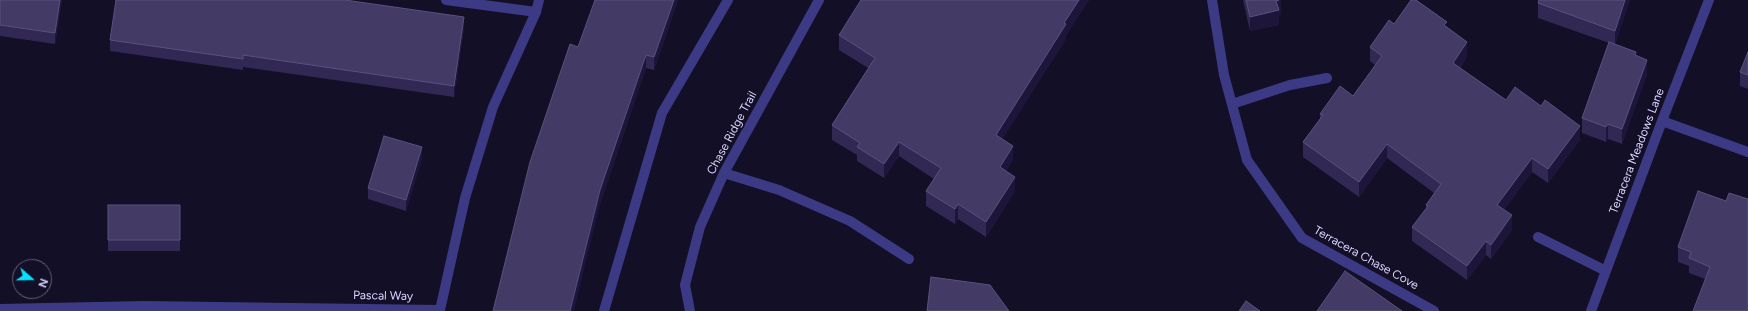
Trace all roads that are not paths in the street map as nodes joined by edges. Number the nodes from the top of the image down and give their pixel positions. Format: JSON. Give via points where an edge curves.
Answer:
{"nodes":[{"id":1,"x":446,"y":0,"type":"edge"},
{"id":2,"x":539,"y":0,"type":"edge"},
{"id":3,"x":728,"y":0,"type":"edge"},
{"id":4,"x":818,"y":0,"type":"edge"},
{"id":5,"x":1212,"y":0,"type":"edge"},
{"id":6,"x":1709,"y":0,"type":"edge"},
{"id":7,"x":536,"y":12,"type":"junction"},
{"id":8,"x":1327,"y":78,"type":"dead end"},
{"id":9,"x":1232,"y":104,"type":"junction"},
{"id":10,"x":1662,"y":120,"type":"junction"},
{"id":11,"x":1748,"y":152,"type":"edge"},
{"id":12,"x":724,"y":173,"type":"junction"},
{"id":13,"x":1538,"y":237,"type":"dead end"},
{"id":14,"x":909,"y":259,"type":"dead end"},
{"id":15,"x":1606,"y":271,"type":"junction"},
{"id":16,"x":0,"y":309,"type":"edge"},
{"id":17,"x":144,"y":309,"type":"edge"},
{"id":18,"x":604,"y":311,"type":"edge"},
{"id":19,"x":690,"y":311,"type":"edge"},
{"id":20,"x":1434,"y":311,"type":"edge"},
{"id":21,"x":1591,"y":311,"type":"edge"}],
"edges":[{"from":1,"to":7,"type":"street"},
{"from":2,"to":7,"type":"street","name":"Pascal Way"},
{"from":3,"to":18,"type":"street","via":[[662,113]]},
{"from":4,"to":12,"type":"street","name":"Chase Ridge Trail"},
{"from":5,"to":9,"type":"street","name":"Terracera Chase Cove","via":[[1224,75]]},
{"from":6,"to":10,"type":"street","name":"Terracera Meadows Lane"},
{"from":7,"to":17,"type":"street","name":"Pascal Way","via":[[493,107],[465,198],[440,310]]},
{"from":8,"to":9,"type":"street","via":[[1290,85]]},
{"from":9,"to":20,"type":"street","name":"Terracera Chase Cove","via":[[1247,160],[1302,238]]},
{"from":10,"to":11,"type":"street"},
{"from":10,"to":15,"type":"street","name":"Terracera Meadows Lane"},
{"from":12,"to":14,"type":"street","via":[[779,190],[850,221]]},
{"from":12,"to":19,"type":"street","name":"Chase Ridge Trail","via":[[700,226],[685,285]]},
{"from":13,"to":15,"type":"street"},
{"from":15,"to":21,"type":"street","name":"Terracera Meadows Lane"},
{"from":16,"to":17,"type":"street","name":"Pascal Way"}]}
